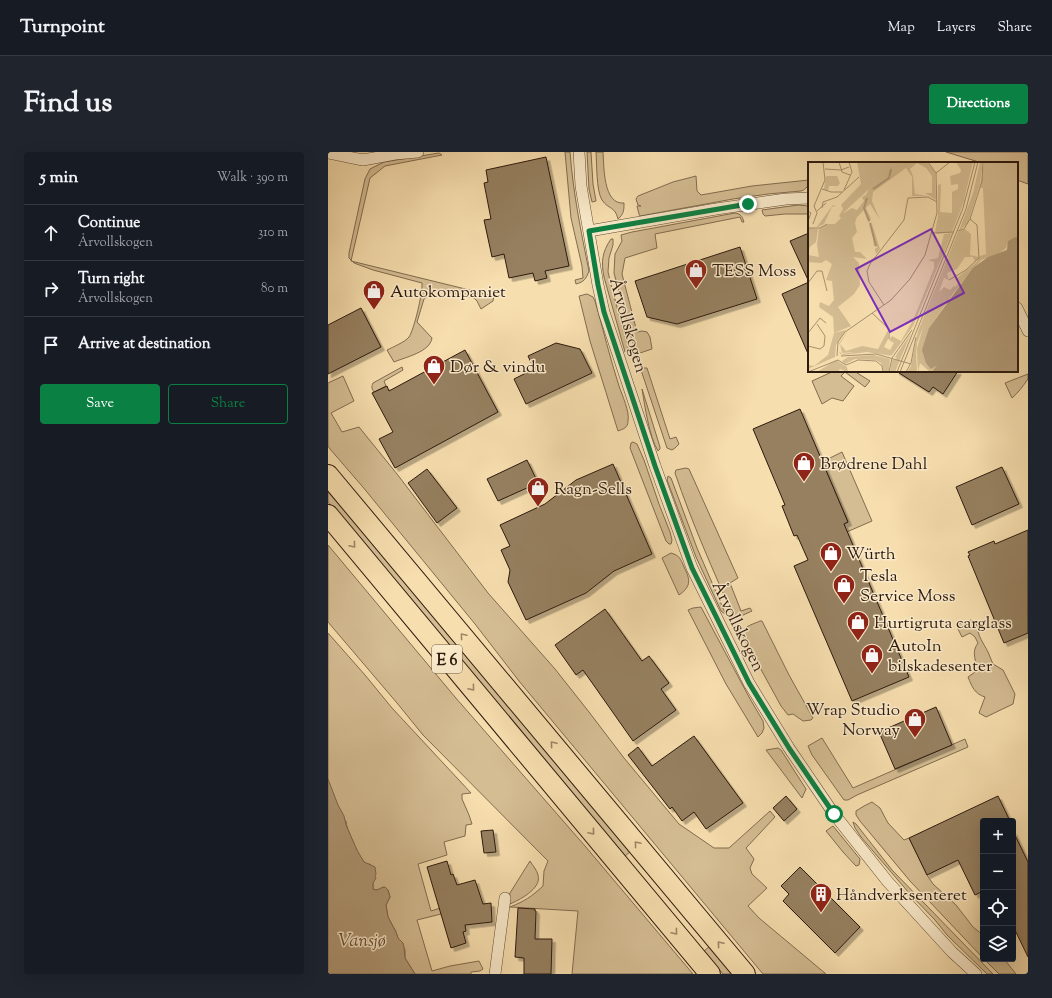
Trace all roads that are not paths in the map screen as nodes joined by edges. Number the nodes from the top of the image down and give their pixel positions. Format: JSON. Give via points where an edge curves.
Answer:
{"nodes":[{"id":1,"x":418,"y":152,"type":"edge"},
{"id":2,"x":579,"y":152,"type":"edge"},
{"id":3,"x":328,"y":153,"type":"edge"},
{"id":4,"x":808,"y":198,"type":"edge"},
{"id":5,"x":589,"y":231,"type":"junction"},
{"id":6,"x":1018,"y":310,"type":"edge"},
{"id":7,"x":1028,"y":331,"type":"edge"},
{"id":8,"x":329,"y":474,"type":"edge"},
{"id":9,"x":328,"y":515,"type":"edge"},
{"id":10,"x":505,"y":898,"type":"dead end"},
{"id":11,"x":495,"y":974,"type":"edge"},
{"id":12,"x":710,"y":974,"type":"edge"},
{"id":13,"x":745,"y":974,"type":"edge"},
{"id":14,"x":976,"y":974,"type":"edge"}],
"edges":[{"from":1,"to":3,"type":"street","via":[[363,160]]},
{"from":2,"to":5,"type":"street","name":"Årvollskogen"},
{"from":4,"to":5,"type":"street","via":[[724,208]]},
{"from":5,"to":14,"type":"street","name":"Årvollskogen","via":[[604,312],[655,466],[692,568],[749,683],[834,814],[888,882],[952,952]]},
{"from":6,"to":7,"type":"street"},
{"from":13,"to":8,"type":"highway","number":"E 6","one_way":true},
{"from":9,"to":12,"type":"highway","number":"E 6","one_way":true},
{"from":10,"to":11,"type":"street"}]}
